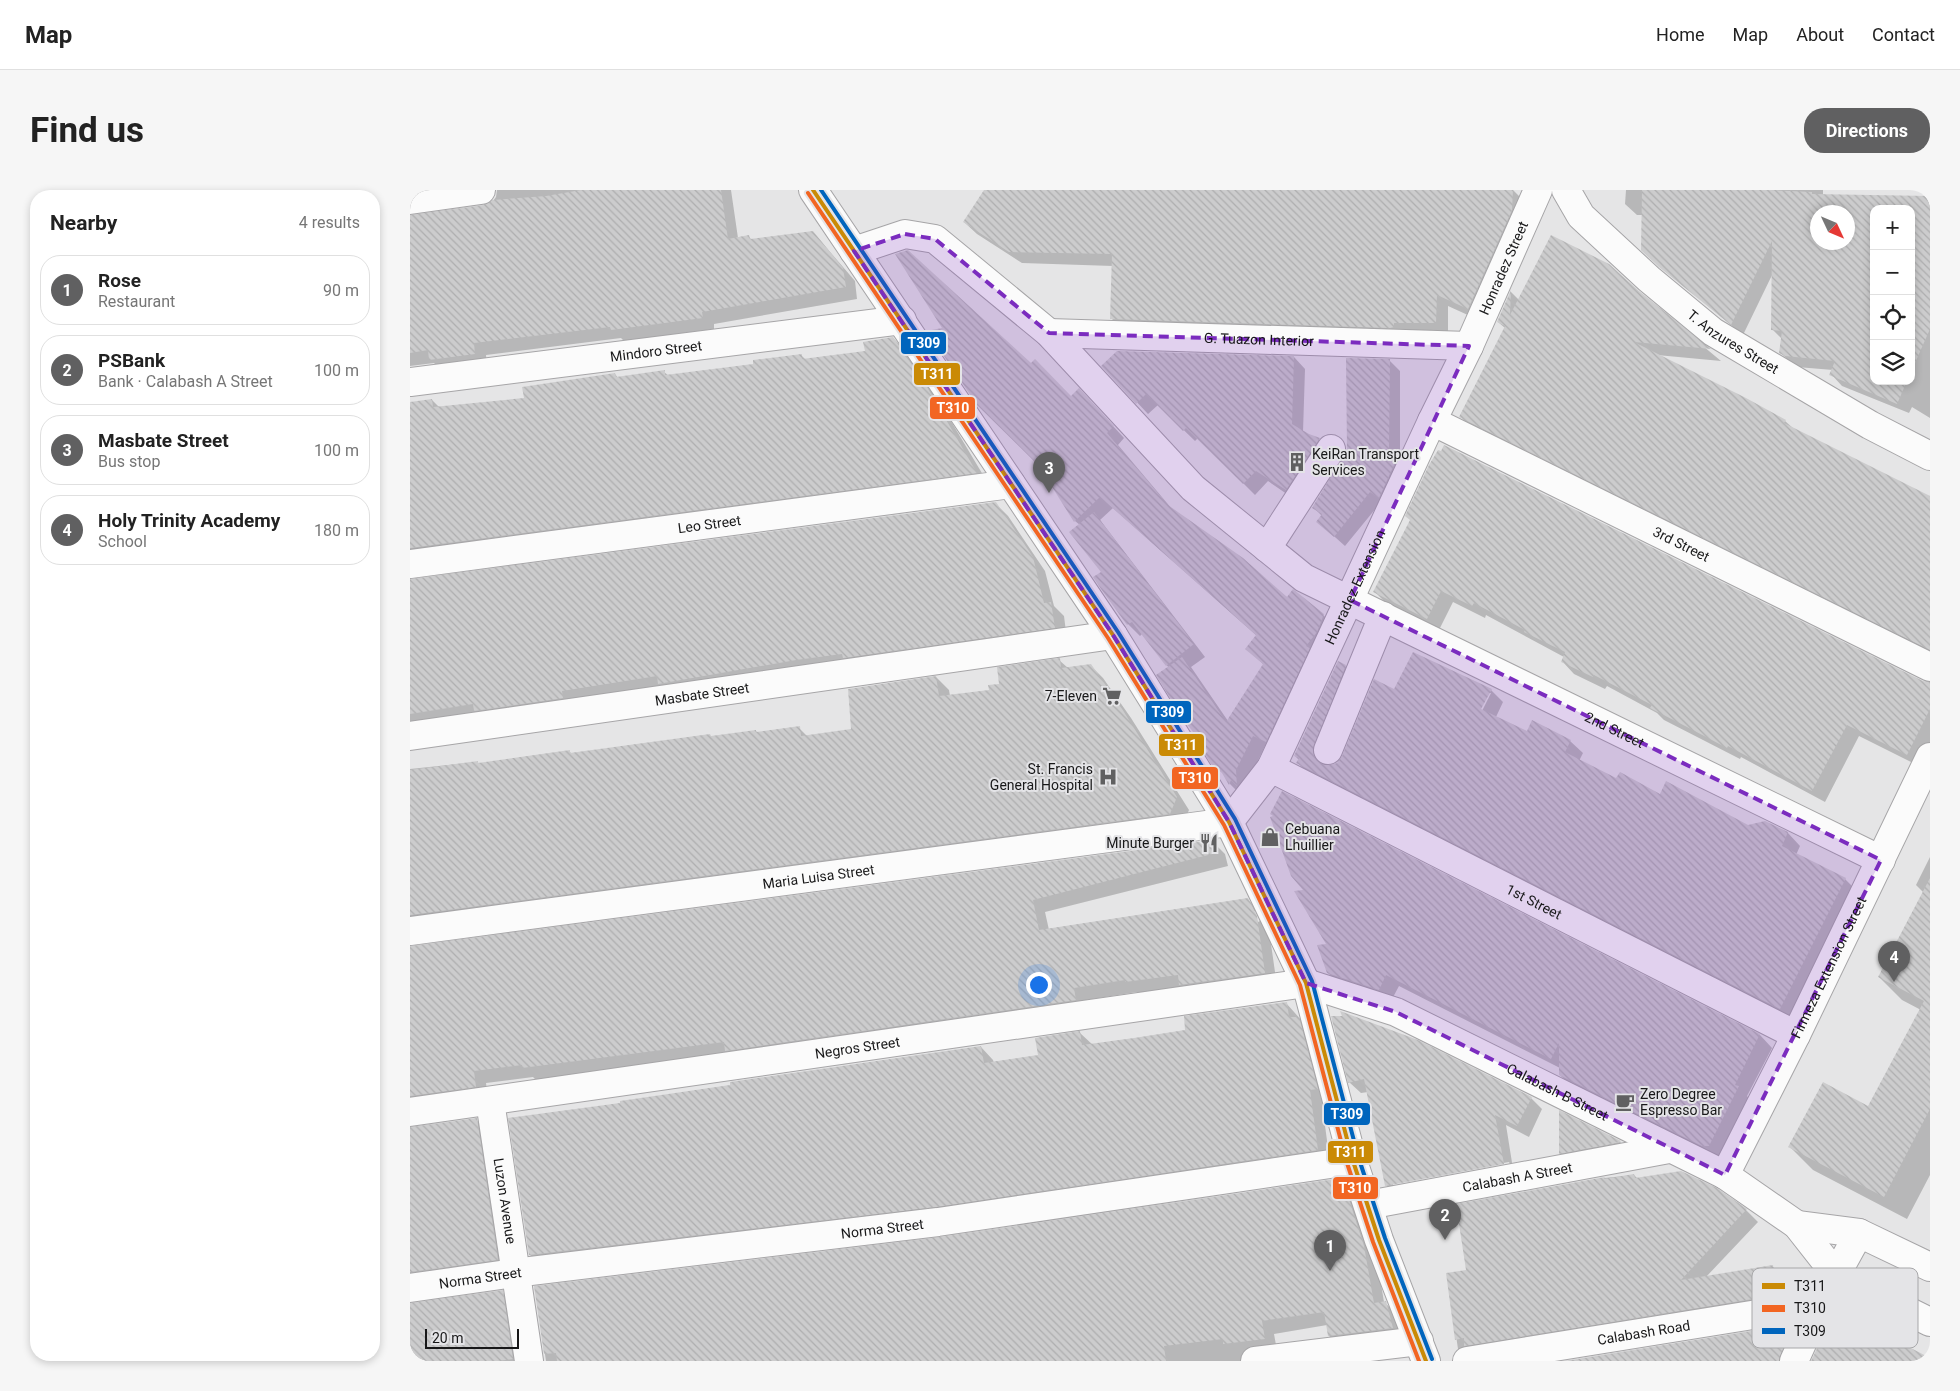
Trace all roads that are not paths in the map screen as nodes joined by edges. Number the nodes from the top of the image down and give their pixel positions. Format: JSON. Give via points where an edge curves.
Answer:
{"nodes":[{"id":1,"x":481,"y":190,"type":"edge"},
{"id":2,"x":813,"y":190,"type":"edge"},
{"id":3,"x":1538,"y":190,"type":"edge"},
{"id":4,"x":1566,"y":190,"type":"edge"},
{"id":5,"x":410,"y":200,"type":"edge"},
{"id":6,"x":854,"y":251,"type":"junction"},
{"id":7,"x":902,"y":320,"type":"junction"},
{"id":8,"x":1049,"y":333,"type":"junction"},
{"id":9,"x":1469,"y":346,"type":"junction"},
{"id":10,"x":410,"y":382,"type":"edge"},
{"id":11,"x":1432,"y":421,"type":"junction"},
{"id":12,"x":1331,"y":449,"type":"dead end"},
{"id":13,"x":1930,"y":456,"type":"edge"},
{"id":14,"x":1010,"y":484,"type":"junction"},
{"id":15,"x":1267,"y":548,"type":"junction"},
{"id":16,"x":410,"y":564,"type":"edge"},
{"id":17,"x":1350,"y":600,"type":"junction"},
{"id":18,"x":1383,"y":616,"type":"junction"},
{"id":19,"x":1113,"y":635,"type":"junction"},
{"id":20,"x":1930,"y":667,"type":"edge"},
{"id":21,"x":410,"y":736,"type":"edge"},
{"id":22,"x":1328,"y":750,"type":"dead end"},
{"id":23,"x":1930,"y":757,"type":"edge"},
{"id":24,"x":1271,"y":768,"type":"junction"},
{"id":25,"x":1229,"y":822,"type":"junction"},
{"id":26,"x":1881,"y":860,"type":"junction"},
{"id":27,"x":410,"y":931,"type":"edge"},
{"id":28,"x":1306,"y":984,"type":"junction"},
{"id":29,"x":1796,"y":1035,"type":"junction"},
{"id":30,"x":490,"y":1101,"type":"junction"},
{"id":31,"x":410,"y":1112,"type":"edge"},
{"id":32,"x":1669,"y":1149,"type":"junction"},
{"id":33,"x":1352,"y":1158,"type":"junction"},
{"id":34,"x":1725,"y":1175,"type":"junction"},
{"id":35,"x":1368,"y":1205,"type":"junction"},
{"id":36,"x":1798,"y":1225,"type":"junction"},
{"id":37,"x":1859,"y":1233,"type":"junction"},
{"id":38,"x":1930,"y":1267,"type":"edge"},
{"id":39,"x":1831,"y":1268,"type":"edge"},
{"id":40,"x":1841,"y":1268,"type":"edge"},
{"id":41,"x":514,"y":1273,"type":"junction"},
{"id":42,"x":410,"y":1288,"type":"edge"},
{"id":43,"x":1752,"y":1315,"type":"edge"},
{"id":44,"x":1918,"y":1316,"type":"edge"},
{"id":45,"x":1930,"y":1322,"type":"edge"},
{"id":46,"x":1800,"y":1348,"type":"edge"},
{"id":47,"x":1423,"y":1351,"type":"edge"},
{"id":48,"x":529,"y":1361,"type":"edge"},
{"id":49,"x":1255,"y":1361,"type":"edge"},
{"id":50,"x":1467,"y":1361,"type":"edge"},
{"id":51,"x":1794,"y":1361,"type":"edge"}],
"edges":[{"from":1,"to":5,"type":"street"},
{"from":2,"to":6,"type":"street"},
{"from":3,"to":9,"type":"street","name":"Honradez Street"},
{"from":4,"to":13,"type":"street","name":"T. Anzures Street","via":[[1582,216],[1649,279],[1713,332],[1870,425]]},
{"from":6,"to":7,"type":"street"},
{"from":6,"to":8,"type":"street","via":[[905,234],[935,239]]},
{"from":7,"to":10,"type":"street","name":"Mindoro Street"},
{"from":7,"to":14,"type":"street"},
{"from":8,"to":9,"type":"street","name":"G. Tuazon Interior"},
{"from":8,"to":15,"type":"street","via":[[1194,488]]},
{"from":9,"to":11,"type":"street","name":"Honradez Extension"},
{"from":11,"to":17,"type":"street","name":"Honradez Extension"},
{"from":11,"to":20,"type":"street","name":"3rd Street"},
{"from":12,"to":15,"type":"street"},
{"from":14,"to":16,"type":"street","name":"Leo Street"},
{"from":14,"to":19,"type":"street"},
{"from":15,"to":17,"type":"street","via":[[1304,578]]},
{"from":17,"to":18,"type":"street","name":"2nd Street"},
{"from":17,"to":24,"type":"street","name":"Honradez Extension"},
{"from":18,"to":22,"type":"street"},
{"from":18,"to":26,"type":"street","name":"2nd Street"},
{"from":19,"to":21,"type":"street","name":"Masbate Street"},
{"from":19,"to":25,"type":"street"},
{"from":23,"to":26,"type":"street","name":"Firmeza Extension Street"},
{"from":24,"to":25,"type":"street","name":"Honradez Extension"},
{"from":24,"to":29,"type":"street","name":"1st Street"},
{"from":25,"to":27,"type":"street","name":"Maria Luisa Street"},
{"from":25,"to":28,"type":"street"},
{"from":26,"to":29,"type":"street","name":"Firmeza Extension Street"},
{"from":28,"to":30,"type":"street","name":"Negros Street"},
{"from":28,"to":32,"type":"street","name":"Calabash B Street","via":[[1396,1012]]},
{"from":28,"to":33,"type":"street"},
{"from":29,"to":34,"type":"street","name":"Firmeza Extension Street"},
{"from":30,"to":31,"type":"street","name":"Negros Street"},
{"from":30,"to":41,"type":"street","name":"Luzon Avenue"},
{"from":32,"to":34,"type":"street","name":"Calabash B Street"},
{"from":32,"to":35,"type":"street","name":"Calabash A Street"},
{"from":33,"to":35,"type":"street"},
{"from":33,"to":41,"type":"street","name":"Norma Street","via":[[1337,1163],[938,1222]]},
{"from":34,"to":36,"type":"street","name":"Calabash B Street"},
{"from":35,"to":47,"type":"street"},
{"from":36,"to":37,"type":"street"},
{"from":36,"to":39,"type":"street"},
{"from":37,"to":38,"type":"street"},
{"from":37,"to":40,"type":"street"},
{"from":41,"to":42,"type":"street","name":"Norma Street"},
{"from":41,"to":48,"type":"street","name":"Luzon Avenue"},
{"from":43,"to":50,"type":"street","name":"Calabash Road"},
{"from":44,"to":45,"type":"street"},
{"from":46,"to":51,"type":"street"},
{"from":47,"to":49,"type":"street"}]}
